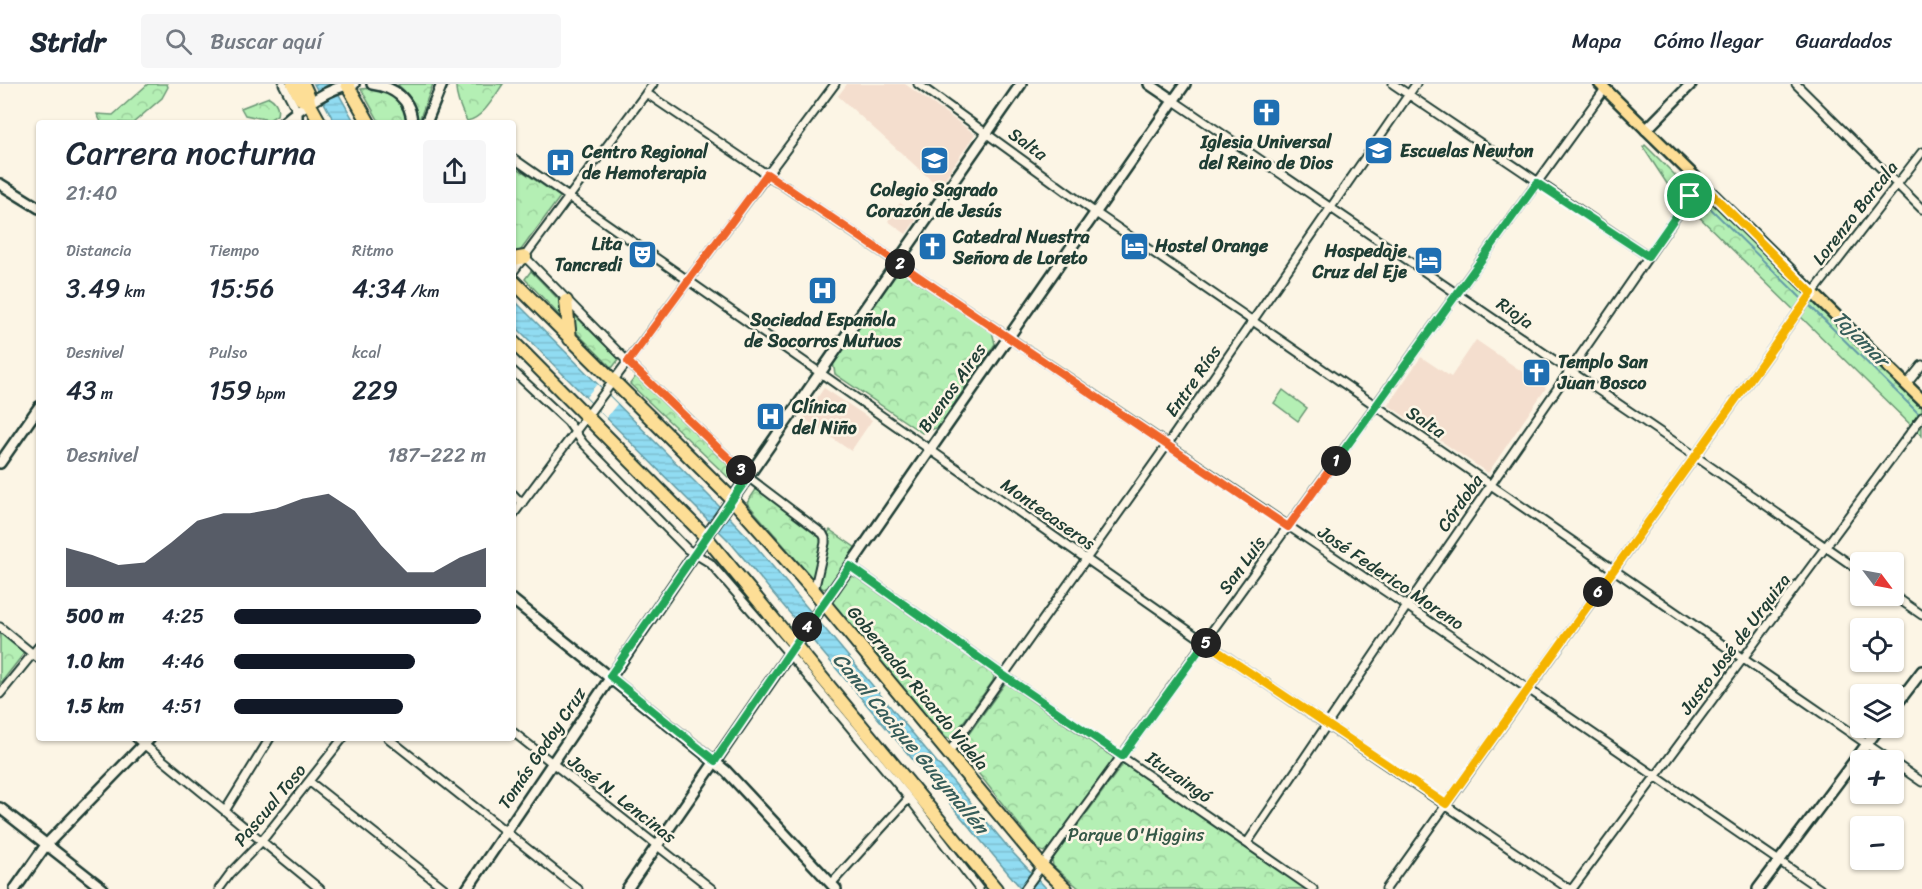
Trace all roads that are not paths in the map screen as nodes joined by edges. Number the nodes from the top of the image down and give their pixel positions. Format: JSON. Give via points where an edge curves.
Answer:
{"nodes":[{"id":1,"x":283,"y":84,"type":"edge"},
{"id":2,"x":293,"y":84,"type":"edge"},
{"id":3,"x":303,"y":84,"type":"edge"},
{"id":4,"x":354,"y":84,"type":"edge"},
{"id":5,"x":372,"y":84,"type":"edge"},
{"id":6,"x":441,"y":84,"type":"edge"},
{"id":7,"x":652,"y":84,"type":"edge"},
{"id":8,"x":835,"y":84,"type":"edge"},
{"id":9,"x":918,"y":84,"type":"edge"},
{"id":10,"x":1021,"y":84,"type":"edge"},
{"id":11,"x":1149,"y":84,"type":"edge"},
{"id":12,"x":1185,"y":84,"type":"edge"},
{"id":13,"x":1393,"y":84,"type":"edge"},
{"id":14,"x":1416,"y":84,"type":"edge"},
{"id":15,"x":1691,"y":84,"type":"edge"},
{"id":16,"x":1796,"y":84,"type":"edge"},
{"id":17,"x":1602,"y":87,"type":"edge"},
{"id":18,"x":331,"y":92,"type":"edge"},
{"id":19,"x":646,"y":93,"type":"junction"},
{"id":20,"x":1409,"y":95,"type":"junction"},
{"id":21,"x":1174,"y":101,"type":"junction"},
{"id":22,"x":297,"y":111,"type":"junction"},
{"id":23,"x":290,"y":120,"type":"edge"},
{"id":24,"x":321,"y":120,"type":"edge"},
{"id":25,"x":365,"y":120,"type":"edge"},
{"id":26,"x":411,"y":120,"type":"edge"},
{"id":27,"x":427,"y":120,"type":"edge"},
{"id":28,"x":1646,"y":130,"type":"junction"},
{"id":29,"x":987,"y":133,"type":"junction"},
{"id":30,"x":1922,"y":152,"type":"edge"},
{"id":31,"x":516,"y":160,"type":"edge"},
{"id":32,"x":767,"y":174,"type":"junction"},
{"id":33,"x":1700,"y":182,"type":"junction"},
{"id":34,"x":1537,"y":183,"type":"junction"},
{"id":35,"x":0,"y":184,"type":"edge"},
{"id":36,"x":1897,"y":184,"type":"junction"},
{"id":37,"x":570,"y":196,"type":"junction"},
{"id":38,"x":36,"y":205,"type":"edge"},
{"id":39,"x":1332,"y":208,"type":"junction"},
{"id":40,"x":1922,"y":209,"type":"edge"},
{"id":41,"x":1096,"y":213,"type":"junction"},
{"id":42,"x":1648,"y":256,"type":"junction"},
{"id":43,"x":519,"y":258,"type":"edge"},
{"id":44,"x":897,"y":262,"type":"junction"},
{"id":45,"x":688,"y":281,"type":"junction"},
{"id":46,"x":516,"y":284,"type":"edge"},
{"id":47,"x":1457,"y":293,"type":"junction"},
{"id":48,"x":1812,"y":293,"type":"junction"},
{"id":49,"x":567,"y":301,"type":"junction"},
{"id":50,"x":1253,"y":321,"type":"junction"},
{"id":51,"x":1008,"y":338,"type":"junction"},
{"id":52,"x":570,"y":339,"type":"junction"},
{"id":53,"x":516,"y":345,"type":"edge"},
{"id":54,"x":628,"y":362,"type":"junction"},
{"id":55,"x":1922,"y":365,"type":"edge"},
{"id":56,"x":1569,"y":371,"type":"junction"},
{"id":57,"x":516,"y":374,"type":"edge"},
{"id":58,"x":819,"y":374,"type":"junction"},
{"id":59,"x":613,"y":382,"type":"junction"},
{"id":60,"x":1906,"y":385,"type":"junction"},
{"id":61,"x":1922,"y":400,"type":"edge"},
{"id":62,"x":1376,"y":405,"type":"junction"},
{"id":63,"x":36,"y":411,"type":"edge"},
{"id":64,"x":587,"y":417,"type":"junction"},
{"id":65,"x":1922,"y":417,"type":"edge"},
{"id":66,"x":576,"y":433,"type":"junction"},
{"id":67,"x":1167,"y":445,"type":"junction"},
{"id":68,"x":930,"y":450,"type":"junction"},
{"id":69,"x":1695,"y":456,"type":"junction"},
{"id":70,"x":0,"y":463,"type":"edge"},
{"id":71,"x":748,"y":477,"type":"junction"},
{"id":72,"x":1491,"y":484,"type":"junction"},
{"id":73,"x":516,"y":497,"type":"edge"},
{"id":74,"x":733,"y":500,"type":"junction"},
{"id":75,"x":522,"y":504,"type":"junction"},
{"id":76,"x":516,"y":511,"type":"edge"},
{"id":77,"x":1288,"y":527,"type":"junction"},
{"id":78,"x":706,"y":537,"type":"junction"},
{"id":79,"x":1826,"y":547,"type":"junction"},
{"id":80,"x":695,"y":554,"type":"junction"},
{"id":81,"x":1086,"y":558,"type":"junction"},
{"id":82,"x":1850,"y":564,"type":"edge"},
{"id":83,"x":850,"y":566,"type":"junction"},
{"id":84,"x":1614,"y":570,"type":"junction"},
{"id":85,"x":814,"y":591,"type":"junction"},
{"id":86,"x":516,"y":602,"type":"edge"},
{"id":87,"x":824,"y":603,"type":"junction"},
{"id":88,"x":1904,"y":603,"type":"edge"},
{"id":89,"x":1407,"y":606,"type":"junction"},
{"id":90,"x":1922,"y":615,"type":"edge"},
{"id":91,"x":0,"y":627,"type":"edge"},
{"id":92,"x":1205,"y":642,"type":"junction"},
{"id":93,"x":36,"y":649,"type":"edge"},
{"id":94,"x":792,"y":649,"type":"junction"},
{"id":95,"x":32,"y":654,"type":"junction"},
{"id":96,"x":36,"y":657,"type":"edge"},
{"id":97,"x":1742,"y":659,"type":"junction"},
{"id":98,"x":1922,"y":671,"type":"edge"},
{"id":99,"x":1003,"y":675,"type":"junction"},
{"id":100,"x":610,"y":676,"type":"junction"},
{"id":101,"x":1528,"y":690,"type":"junction"},
{"id":102,"x":0,"y":694,"type":"edge"},
{"id":103,"x":1904,"y":695,"type":"edge"},
{"id":104,"x":1328,"y":724,"type":"junction"},
{"id":105,"x":516,"y":734,"type":"edge"},
{"id":106,"x":1872,"y":738,"type":"edge"},
{"id":107,"x":268,"y":741,"type":"edge"},
{"id":108,"x":341,"y":741,"type":"edge"},
{"id":109,"x":392,"y":741,"type":"edge"},
{"id":110,"x":147,"y":742,"type":"edge"},
{"id":111,"x":1867,"y":744,"type":"junction"},
{"id":112,"x":1876,"y":750,"type":"edge"},
{"id":113,"x":949,"y":752,"type":"junction"},
{"id":114,"x":1122,"y":756,"type":"junction"},
{"id":115,"x":715,"y":761,"type":"junction"},
{"id":116,"x":552,"y":764,"type":"junction"},
{"id":117,"x":1904,"y":769,"type":"edge"},
{"id":118,"x":1656,"y":776,"type":"junction"},
{"id":119,"x":310,"y":782,"type":"junction"},
{"id":120,"x":1922,"y":782,"type":"edge"},
{"id":121,"x":909,"y":798,"type":"junction"},
{"id":122,"x":1446,"y":804,"type":"junction"},
{"id":123,"x":0,"y":808,"type":"edge"},
{"id":124,"x":225,"y":811,"type":"junction"},
{"id":125,"x":506,"y":832,"type":"junction"},
{"id":126,"x":261,"y":842,"type":"junction"},
{"id":127,"x":1247,"y":843,"type":"junction"},
{"id":128,"x":46,"y":845,"type":"junction"},
{"id":129,"x":657,"y":846,"type":"junction"},
{"id":130,"x":1779,"y":861,"type":"junction"},
{"id":131,"x":1042,"y":866,"type":"junction"},
{"id":132,"x":1030,"y":883,"type":"edge"},
{"id":133,"x":833,"y":887,"type":"edge"},
{"id":134,"x":15,"y":889,"type":"edge"},
{"id":135,"x":103,"y":889,"type":"edge"},
{"id":136,"x":219,"y":889,"type":"edge"},
{"id":137,"x":320,"y":889,"type":"edge"},
{"id":138,"x":445,"y":889,"type":"edge"},
{"id":139,"x":467,"y":889,"type":"edge"},
{"id":140,"x":578,"y":889,"type":"edge"},
{"id":141,"x":627,"y":889,"type":"edge"},
{"id":142,"x":712,"y":889,"type":"edge"},
{"id":143,"x":980,"y":889,"type":"edge"},
{"id":144,"x":996,"y":889,"type":"edge"},
{"id":145,"x":1066,"y":889,"type":"edge"},
{"id":146,"x":1313,"y":889,"type":"edge"},
{"id":147,"x":1386,"y":889,"type":"edge"},
{"id":148,"x":1570,"y":889,"type":"edge"},
{"id":149,"x":1758,"y":889,"type":"edge"},
{"id":150,"x":1820,"y":889,"type":"edge"}],
"edges":[{"from":1,"to":22,"type":"street"},
{"from":2,"to":18,"type":"highway","via":[[301,99]]},
{"from":3,"to":18,"type":"highway","via":[[308,95]]},
{"from":4,"to":18,"type":"street"},
{"from":5,"to":26,"type":"street","via":[[390,88],[403,98]]},
{"from":6,"to":27,"type":"street"},
{"from":7,"to":19,"type":"street"},
{"from":8,"to":32,"type":"street"},
{"from":9,"to":29,"type":"street","name":"Salta"},
{"from":10,"to":29,"type":"street","name":"Tomás Godoy Cruz"},
{"from":11,"to":21,"type":"street","name":"Rioja"},
{"from":12,"to":21,"type":"street","name":"Buenos Aires"},
{"from":13,"to":20,"type":"street"},
{"from":14,"to":20,"type":"street","name":"Entre Ríos"},
{"from":15,"to":28,"type":"street"},
{"from":16,"to":36,"type":"street"},
{"from":17,"to":28,"type":"main road"},
{"from":17,"to":34,"type":"street","name":"San Luis"},
{"from":18,"to":22,"type":"street"},
{"from":18,"to":24,"type":"highway"},
{"from":18,"to":25,"type":"highway"},
{"from":19,"to":32,"type":"street","name":"José Federico Moreno"},
{"from":19,"to":37,"type":"street"},
{"from":20,"to":34,"type":"street"},
{"from":20,"to":39,"type":"street","name":"Entre Ríos"},
{"from":21,"to":39,"type":"street","name":"Rioja"},
{"from":21,"to":41,"type":"street","name":"Buenos Aires"},
{"from":22,"to":23,"type":"street"},
{"from":28,"to":33,"type":"main road"},
{"from":29,"to":41,"type":"street","name":"Salta"},
{"from":29,"to":44,"type":"street","name":"Tomás Godoy Cruz"},
{"from":30,"to":36,"type":"street","name":"Lorenzo Barcala"},
{"from":31,"to":37,"type":"street","name":"Montecaseros"},
{"from":32,"to":44,"type":"street","name":"José Federico Moreno"},
{"from":32,"to":45,"type":"street"},
{"from":33,"to":42,"type":"street","name":"Córdoba"},
{"from":33,"to":48,"type":"main road"},
{"from":34,"to":42,"type":"street"},
{"from":34,"to":47,"type":"street","name":"San Luis"},
{"from":35,"to":38,"type":"street"},
{"from":36,"to":40,"type":"street"},
{"from":36,"to":48,"type":"street","name":"Lorenzo Barcala"},
{"from":37,"to":43,"type":"street"},
{"from":37,"to":45,"type":"street","name":"Montecaseros"},
{"from":39,"to":47,"type":"street","name":"Rioja"},
{"from":39,"to":50,"type":"street","name":"Entre Ríos"},
{"from":41,"to":50,"type":"street","name":"Salta"},
{"from":41,"to":51,"type":"street","name":"Buenos Aires"},
{"from":42,"to":56,"type":"street","name":"Córdoba"},
{"from":43,"to":49,"type":"street"},
{"from":44,"to":51,"type":"street","name":"José Federico Moreno"},
{"from":44,"to":58,"type":"street","name":"Tomás Godoy Cruz"},
{"from":45,"to":54,"type":"street"},
{"from":45,"to":58,"type":"street","name":"Montecaseros"},
{"from":46,"to":52,"type":"highway","name":"Gobernador Ricardo Videla"},
{"from":47,"to":56,"type":"street","name":"Rioja"},
{"from":47,"to":62,"type":"street","name":"San Luis"},
{"from":48,"to":60,"type":"main road"},
{"from":48,"to":69,"type":"street","name":"Lorenzo Barcala"},
{"from":49,"to":52,"type":"highway"},
{"from":49,"to":54,"type":"street"},
{"from":50,"to":62,"type":"street","name":"Salta"},
{"from":50,"to":67,"type":"street","name":"Entre Ríos"},
{"from":51,"to":67,"type":"street","name":"José Federico Moreno"},
{"from":51,"to":68,"type":"street","name":"Buenos Aires"},
{"from":52,"to":59,"type":"highway","name":"Gobernador Ricardo Videla"},
{"from":53,"to":64,"type":"highway"},
{"from":54,"to":59,"type":"street"},
{"from":54,"to":71,"type":"street"},
{"from":55,"to":60,"type":"street"},
{"from":56,"to":69,"type":"street","name":"Rioja"},
{"from":56,"to":72,"type":"street","name":"Córdoba"},
{"from":57,"to":66,"type":"street"},
{"from":58,"to":68,"type":"street","name":"Montecaseros"},
{"from":58,"to":71,"type":"street","name":"Tomás Godoy Cruz"},
{"from":59,"to":64,"type":"street"},
{"from":59,"to":74,"type":"highway","name":"Gobernador Ricardo Videla"},
{"from":60,"to":61,"type":"main road"},
{"from":62,"to":72,"type":"street","name":"Salta"},
{"from":62,"to":77,"type":"street","name":"San Luis"},
{"from":63,"to":70,"type":"street"},
{"from":64,"to":66,"type":"street"},
{"from":64,"to":78,"type":"highway"},
{"from":65,"to":79,"type":"street","name":"Justo José de Urquiza"},
{"from":66,"to":75,"type":"street"},
{"from":66,"to":80,"type":"street"},
{"from":67,"to":77,"type":"street","name":"José Federico Moreno"},
{"from":67,"to":81,"type":"street","name":"Entre Ríos"},
{"from":68,"to":81,"type":"street","name":"Montecaseros"},
{"from":68,"to":83,"type":"street","name":"Buenos Aires"},
{"from":69,"to":79,"type":"street","name":"Rioja"},
{"from":69,"to":84,"type":"street","name":"Lorenzo Barcala"},
{"from":71,"to":74,"type":"street","name":"Tomás Godoy Cruz"},
{"from":71,"to":85,"type":"street","via":[[824,536]]},
{"from":72,"to":84,"type":"street","name":"Salta"},
{"from":72,"to":89,"type":"street","name":"Córdoba"},
{"from":73,"to":75,"type":"street"},
{"from":74,"to":78,"type":"street","name":"Tomás Godoy Cruz"},
{"from":74,"to":85,"type":"highway","name":"Gobernador Ricardo Videla"},
{"from":75,"to":76,"type":"street"},
{"from":77,"to":89,"type":"street","name":"José Federico Moreno"},
{"from":77,"to":92,"type":"street","name":"San Luis"},
{"from":78,"to":80,"type":"street","name":"Tomás Godoy Cruz"},
{"from":78,"to":94,"type":"highway"},
{"from":79,"to":82,"type":"street","name":"Rioja"},
{"from":79,"to":97,"type":"street","name":"Justo José de Urquiza"},
{"from":80,"to":94,"type":"street","via":[[710,563]]},
{"from":80,"to":100,"type":"street","name":"Tomás Godoy Cruz"},
{"from":81,"to":92,"type":"street","name":"Montecaseros"},
{"from":81,"to":99,"type":"street","name":"Entre Ríos"},
{"from":83,"to":87,"type":"street","name":"Buenos Aires"},
{"from":83,"to":99,"type":"street","name":"Ituzaingó"},
{"from":84,"to":97,"type":"street","name":"Salta"},
{"from":84,"to":101,"type":"street","name":"Lorenzo Barcala"},
{"from":85,"to":87,"type":"highway","name":"Gobernador Ricardo Videla"},
{"from":86,"to":100,"type":"street"},
{"from":87,"to":94,"type":"street","name":"Buenos Aires"},
{"from":87,"to":113,"type":"highway","name":"Gobernador Ricardo Videla"},
{"from":88,"to":90,"type":"street"},
{"from":89,"to":101,"type":"street","name":"José Federico Moreno"},
{"from":89,"to":104,"type":"street","name":"Córdoba"},
{"from":91,"to":95,"type":"street"},
{"from":92,"to":104,"type":"street","name":"Montecaseros"},
{"from":92,"to":114,"type":"street","name":"San Luis"},
{"from":93,"to":95,"type":"street"},
{"from":94,"to":115,"type":"street","name":"Buenos Aires"},
{"from":94,"to":121,"type":"street"},
{"from":94,"to":144,"type":"highway"},
{"from":95,"to":96,"type":"street"},
{"from":95,"to":102,"type":"street"},
{"from":97,"to":111,"type":"street","name":"Salta"},
{"from":97,"to":118,"type":"street","name":"Justo José de Urquiza"},
{"from":98,"to":103,"type":"street"},
{"from":99,"to":113,"type":"street","name":"Entre Ríos"},
{"from":99,"to":114,"type":"street","name":"Ituzaingó"},
{"from":100,"to":115,"type":"street"},
{"from":100,"to":116,"type":"street","name":"Tomás Godoy Cruz"},
{"from":101,"to":118,"type":"street","name":"José Federico Moreno"},
{"from":101,"to":122,"type":"street","name":"Lorenzo Barcala"},
{"from":104,"to":122,"type":"street","name":"Montecaseros"},
{"from":104,"to":127,"type":"street","name":"Córdoba"},
{"from":105,"to":116,"type":"street","name":"José N. Lencinas"},
{"from":106,"to":111,"type":"street"},
{"from":107,"to":124,"type":"street"},
{"from":108,"to":119,"type":"street","name":"Pascual Toso"},
{"from":109,"to":125,"type":"street"},
{"from":110,"to":124,"type":"street"},
{"from":110,"to":128,"type":"street"},
{"from":111,"to":112,"type":"street","name":"Salta"},
{"from":111,"to":130,"type":"street"},
{"from":113,"to":131,"type":"highway","name":"Gobernador Ricardo Videla"},
{"from":114,"to":127,"type":"street","name":"Ituzaingó"},
{"from":114,"to":131,"type":"street","name":"San Luis"},
{"from":115,"to":129,"type":"street","name":"Buenos Aires"},
{"from":115,"to":133,"type":"street"},
{"from":116,"to":125,"type":"street","name":"Tomás Godoy Cruz"},
{"from":116,"to":129,"type":"street","name":"José N. Lencinas"},
{"from":117,"to":120,"type":"street","name":"Salta"},
{"from":118,"to":130,"type":"street","name":"José Federico Moreno"},
{"from":118,"to":148,"type":"street","name":"Justo José de Urquiza"},
{"from":119,"to":126,"type":"street","name":"Pascual Toso"},
{"from":119,"to":138,"type":"street"},
{"from":121,"to":133,"type":"street"},
{"from":121,"to":143,"type":"street"},
{"from":122,"to":147,"type":"street","name":"Lorenzo Barcala"},
{"from":122,"to":148,"type":"street","name":"Montecaseros"},
{"from":123,"to":128,"type":"street"},
{"from":124,"to":126,"type":"street"},
{"from":125,"to":139,"type":"street","name":"Tomás Godoy Cruz"},
{"from":125,"to":140,"type":"street"},
{"from":126,"to":136,"type":"street","name":"Pascual Toso"},
{"from":126,"to":137,"type":"street"},
{"from":127,"to":146,"type":"street","name":"Ituzaingó"},
{"from":128,"to":134,"type":"street"},
{"from":128,"to":135,"type":"street"},
{"from":129,"to":141,"type":"street","name":"Buenos Aires"},
{"from":129,"to":142,"type":"street","name":"José N. Lencinas"},
{"from":130,"to":149,"type":"street"},
{"from":130,"to":150,"type":"street","name":"José Federico Moreno"},
{"from":131,"to":132,"type":"street","name":"San Luis"},
{"from":131,"to":145,"type":"highway","name":"Gobernador Ricardo Videla"}]}
